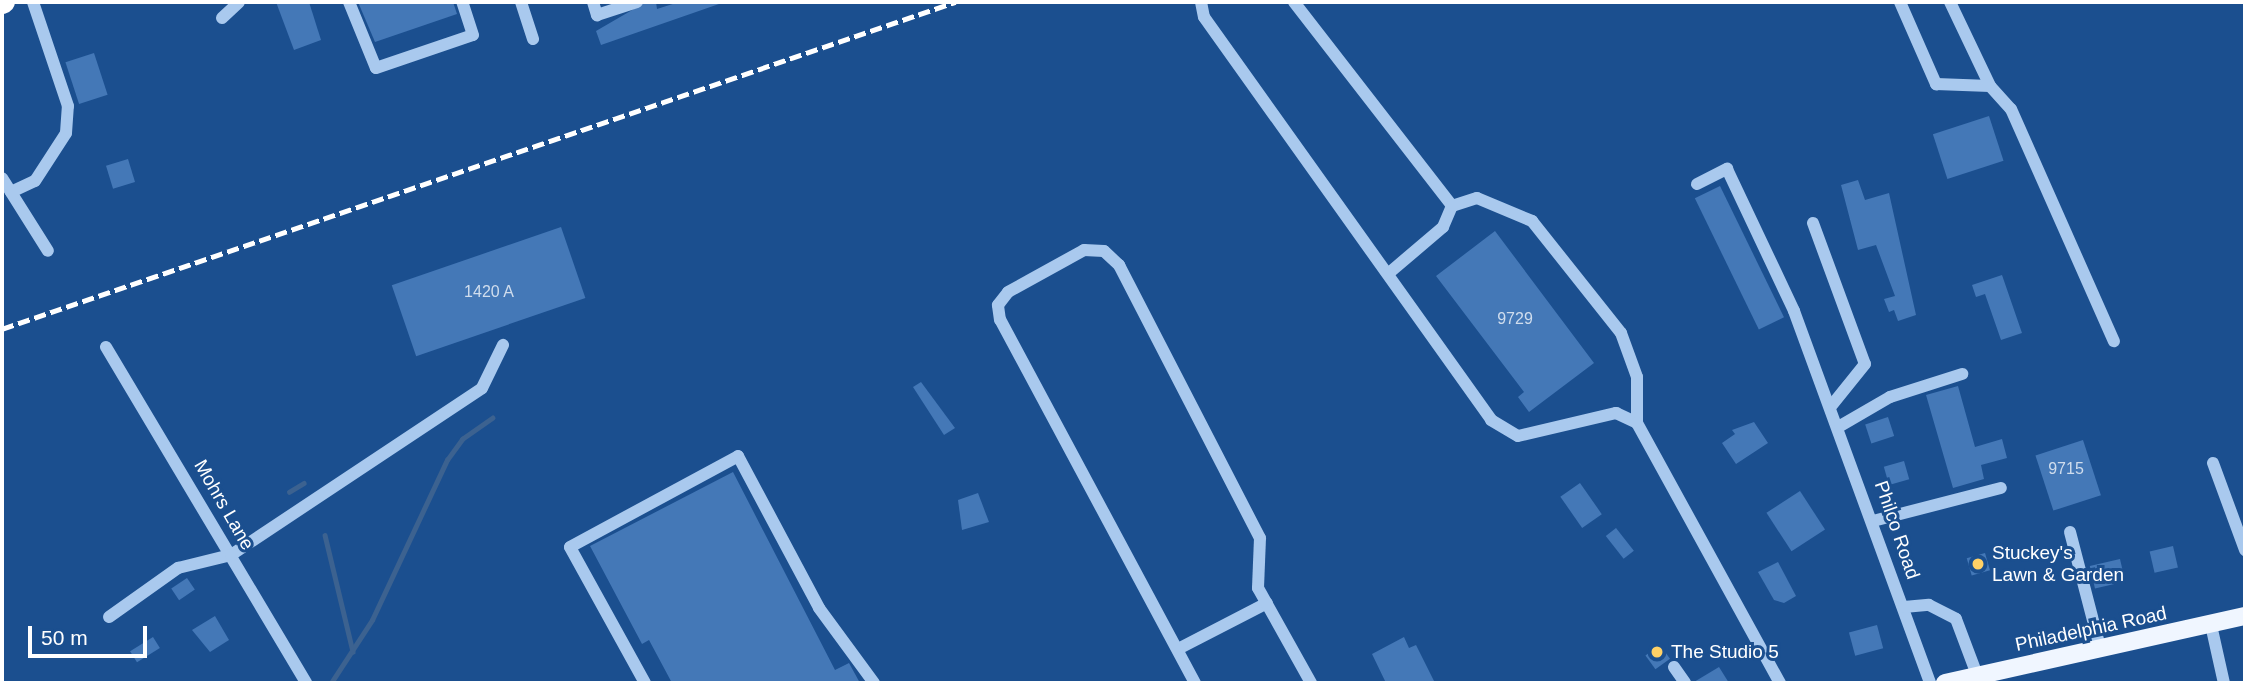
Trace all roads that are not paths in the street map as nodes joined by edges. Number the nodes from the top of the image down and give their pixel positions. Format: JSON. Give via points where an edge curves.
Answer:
{"nodes":[{"id":1,"x":33,"y":2,"type":"edge"},
{"id":2,"x":239,"y":2,"type":"edge"},
{"id":3,"x":349,"y":2,"type":"edge"},
{"id":4,"x":462,"y":2,"type":"edge"},
{"id":5,"x":521,"y":2,"type":"edge"},
{"id":6,"x":593,"y":2,"type":"edge"},
{"id":7,"x":637,"y":2,"type":"edge"},
{"id":8,"x":1201,"y":2,"type":"edge"},
{"id":9,"x":1294,"y":2,"type":"edge"},
{"id":10,"x":1900,"y":2,"type":"edge"},
{"id":11,"x":1950,"y":2,"type":"edge"},
{"id":12,"x":222,"y":18,"type":"dead end"},
{"id":13,"x":533,"y":39,"type":"dead end"},
{"id":14,"x":1990,"y":86,"type":"junction"},
{"id":15,"x":2,"y":178,"type":"edge"},
{"id":16,"x":1697,"y":184,"type":"dead end"},
{"id":17,"x":11,"y":192,"type":"junction"},
{"id":18,"x":1452,"y":205,"type":"junction"},
{"id":19,"x":1813,"y":223,"type":"dead end"},
{"id":20,"x":48,"y":251,"type":"dead end"},
{"id":21,"x":1389,"y":272,"type":"junction"},
{"id":22,"x":2114,"y":341,"type":"dead end"},
{"id":23,"x":503,"y":345,"type":"dead end"},
{"id":24,"x":106,"y":347,"type":"dead end"},
{"id":25,"x":1962,"y":374,"type":"dead end"},
{"id":26,"x":1832,"y":405,"type":"junction"},
{"id":27,"x":1637,"y":423,"type":"junction"},
{"id":28,"x":1840,"y":426,"type":"junction"},
{"id":29,"x":2213,"y":463,"type":"dead end"},
{"id":30,"x":2001,"y":488,"type":"dead end"},
{"id":31,"x":1873,"y":521,"type":"junction"},
{"id":32,"x":2070,"y":532,"type":"dead end"},
{"id":33,"x":2245,"y":550,"type":"edge"},
{"id":34,"x":231,"y":555,"type":"junction"},
{"id":35,"x":1267,"y":603,"type":"junction"},
{"id":36,"x":1904,"y":607,"type":"junction"},
{"id":37,"x":2245,"y":616,"type":"edge"},
{"id":38,"x":109,"y":617,"type":"dead end"},
{"id":39,"x":2211,"y":625,"type":"junction"},
{"id":40,"x":2099,"y":647,"type":"junction"},
{"id":41,"x":1178,"y":649,"type":"junction"},
{"id":42,"x":1674,"y":667,"type":"dead end"},
{"id":43,"x":1977,"y":676,"type":"junction"},
{"id":44,"x":306,"y":683,"type":"edge"},
{"id":45,"x":645,"y":683,"type":"edge"},
{"id":46,"x":874,"y":683,"type":"edge"},
{"id":47,"x":1195,"y":683,"type":"edge"},
{"id":48,"x":1311,"y":683,"type":"edge"},
{"id":49,"x":1685,"y":683,"type":"edge"},
{"id":50,"x":1780,"y":683,"type":"edge"},
{"id":51,"x":1930,"y":683,"type":"edge"},
{"id":52,"x":1945,"y":683,"type":"edge"},
{"id":53,"x":2224,"y":683,"type":"edge"}],
"edges":[{"from":1,"to":17,"type":"street","via":[[68,106],[66,132],[35,181]]},
{"from":2,"to":12,"type":"street"},
{"from":3,"to":4,"type":"street","via":[[376,68],[473,35]]},
{"from":5,"to":13,"type":"street"},
{"from":6,"to":7,"type":"street","via":[[597,15]]},
{"from":8,"to":21,"type":"street","via":[[1204,17]]},
{"from":9,"to":18,"type":"street"},
{"from":10,"to":14,"type":"street","via":[[1936,84]]},
{"from":11,"to":14,"type":"street"},
{"from":14,"to":22,"type":"street","via":[[2011,110]]},
{"from":15,"to":17,"type":"street"},
{"from":16,"to":26,"type":"street","name":"Philco Road","via":[[1727,169]]},
{"from":17,"to":20,"type":"street"},
{"from":18,"to":21,"type":"street","via":[[1443,227]]},
{"from":18,"to":27,"type":"street","via":[[1477,198],[1499,202],[1532,221],[1621,333],[1637,376]]},
{"from":19,"to":26,"type":"street","via":[[1866,364]]},
{"from":21,"to":27,"type":"street","via":[[1491,420],[1508,432],[1527,436],[1616,413]]},
{"from":23,"to":34,"type":"street","via":[[482,388]]},
{"from":24,"to":34,"type":"street","name":"Mohrs Lane"},
{"from":25,"to":28,"type":"street","via":[[1891,397]]},
{"from":26,"to":28,"type":"street","name":"Philco Road"},
{"from":27,"to":50,"type":"street"},
{"from":28,"to":31,"type":"street","name":"Philco Road"},
{"from":29,"to":33,"type":"street"},
{"from":30,"to":31,"type":"street"},
{"from":31,"to":36,"type":"street","name":"Philco Road"},
{"from":32,"to":40,"type":"street"},
{"from":34,"to":38,"type":"street","via":[[178,568]]},
{"from":34,"to":44,"type":"street","name":"Mohrs Lane"},
{"from":35,"to":41,"type":"street"},
{"from":35,"to":41,"type":"street","via":[[1258,588],[1260,538],[1119,265],[1104,251],[1084,250],[1008,292],[998,305],[1000,320]]},
{"from":35,"to":48,"type":"street"},
{"from":36,"to":43,"type":"street","via":[[1929,605],[1956,619]]},
{"from":36,"to":51,"type":"street","name":"Philco Road"},
{"from":37,"to":39,"type":"main road","name":"Philadelphia Road"},
{"from":39,"to":40,"type":"main road","name":"Philadelphia Road"},
{"from":39,"to":53,"type":"street"},
{"from":40,"to":43,"type":"main road","name":"Philadelphia Road"},
{"from":41,"to":47,"type":"street"},
{"from":42,"to":49,"type":"street"},
{"from":43,"to":52,"type":"main road","name":"Philadelphia Road"},
{"from":45,"to":46,"type":"street","via":[[570,547],[738,456],[820,608]]}]}
